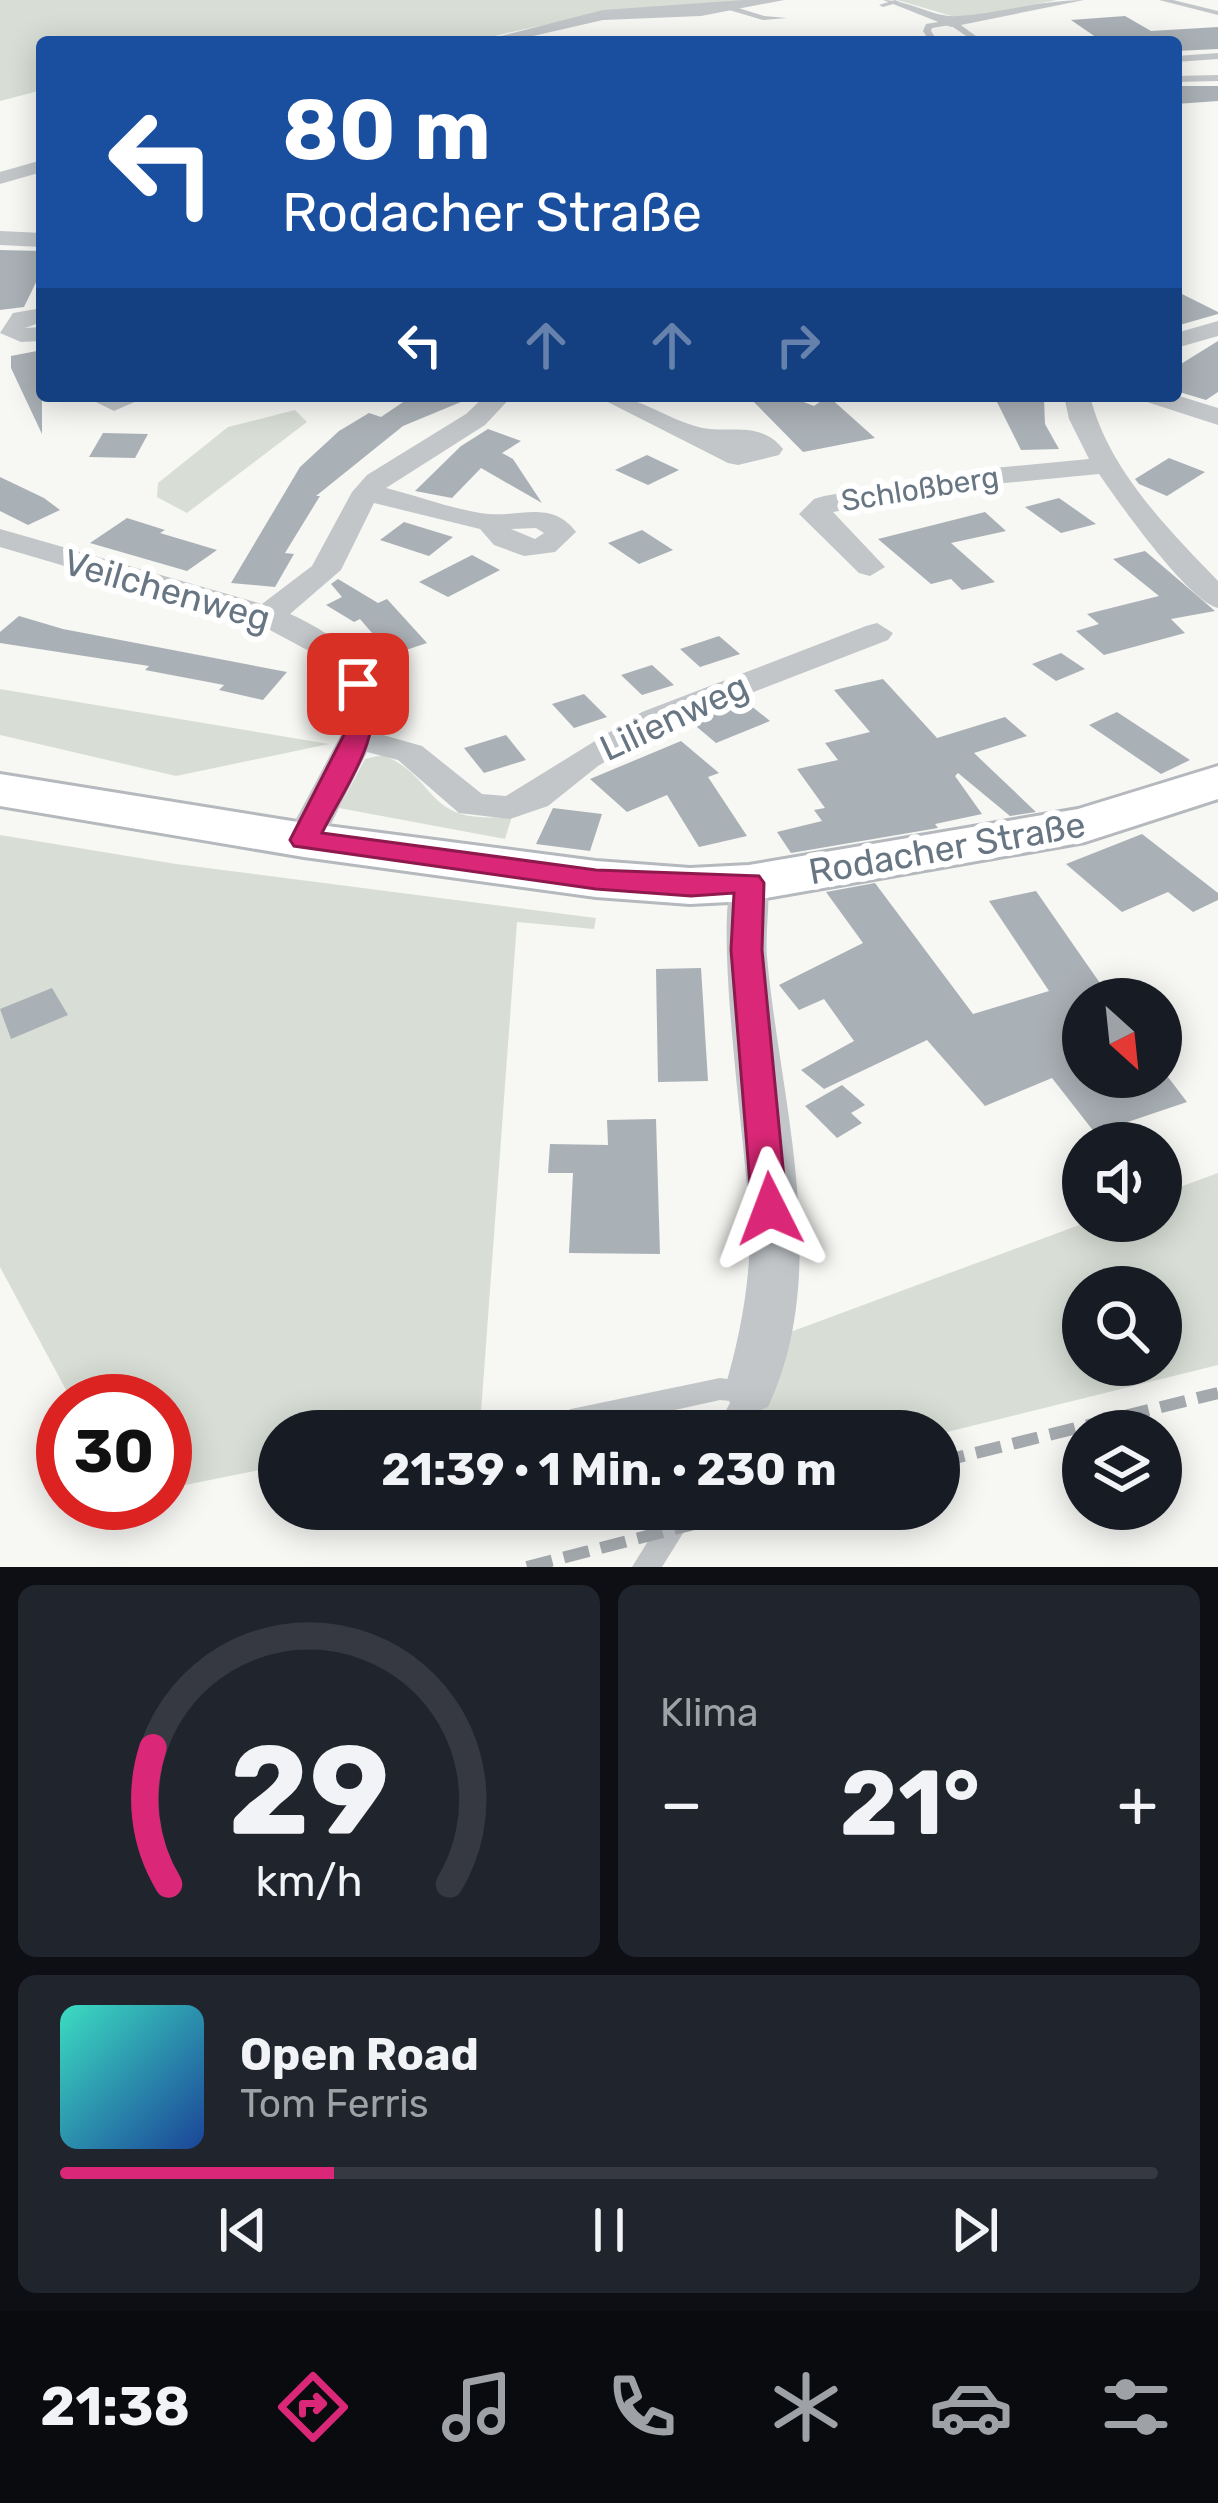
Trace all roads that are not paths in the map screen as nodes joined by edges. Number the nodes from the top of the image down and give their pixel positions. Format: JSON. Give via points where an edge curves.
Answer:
{"nodes":[{"id":1,"x":776,"y":0,"type":"edge"},
{"id":2,"x":1076,"y":0,"type":"edge"},
{"id":3,"x":1163,"y":0,"type":"edge"},
{"id":4,"x":890,"y":2,"type":"edge"},
{"id":5,"x":607,"y":8,"type":"edge"},
{"id":6,"x":732,"y":8,"type":"junction"},
{"id":7,"x":1218,"y":13,"type":"edge"},
{"id":8,"x":783,"y":18,"type":"dead end"},
{"id":9,"x":951,"y":22,"type":"junction"},
{"id":10,"x":513,"y":36,"type":"edge"},
{"id":11,"x":930,"y":36,"type":"edge"},
{"id":12,"x":971,"y":36,"type":"edge"},
{"id":13,"x":1218,"y":56,"type":"edge"},
{"id":14,"x":1182,"y":58,"type":"edge"},
{"id":15,"x":1218,"y":78,"type":"edge"},
{"id":16,"x":1182,"y":79,"type":"edge"},
{"id":17,"x":36,"y":168,"type":"edge"},
{"id":18,"x":0,"y":178,"type":"edge"},
{"id":19,"x":0,"y":238,"type":"edge"},
{"id":20,"x":36,"y":239,"type":"edge"},
{"id":21,"x":36,"y":316,"type":"edge"},
{"id":22,"x":1218,"y":328,"type":"edge"},
{"id":23,"x":6,"y":331,"type":"edge"},
{"id":24,"x":36,"y":334,"type":"edge"},
{"id":25,"x":1182,"y":339,"type":"edge"},
{"id":26,"x":495,"y":402,"type":"edge"},
{"id":27,"x":624,"y":402,"type":"edge"},
{"id":28,"x":1076,"y":402,"type":"edge"},
{"id":29,"x":1172,"y":402,"type":"edge"},
{"id":30,"x":1218,"y":417,"type":"edge"},
{"id":31,"x":700,"y":436,"type":"dead end"},
{"id":32,"x":1108,"y":465,"type":"junction"},
{"id":33,"x":366,"y":492,"type":"junction"},
{"id":34,"x":490,"y":523,"type":"dead end"},
{"id":35,"x":0,"y":538,"type":"edge"},
{"id":36,"x":870,"y":567,"type":"dead end"},
{"id":37,"x":1218,"y":599,"type":"edge"},
{"id":38,"x":266,"y":615,"type":"junction"},
{"id":39,"x":877,"y":632,"type":"dead end"},
{"id":40,"x":357,"y":739,"type":"junction"},
{"id":41,"x":1218,"y":782,"type":"edge"},
{"id":42,"x":15,"y":793,"type":"edge"},
{"id":43,"x":304,"y":840,"type":"junction"},
{"id":44,"x":749,"y":883,"type":"junction"},
{"id":45,"x":750,"y":1390,"type":"junction"},
{"id":46,"x":621,"y":1410,"type":"edge"},
{"id":47,"x":739,"y":1410,"type":"edge"},
{"id":48,"x":670,"y":1530,"type":"edge"},
{"id":49,"x":646,"y":1567,"type":"edge"}],
"edges":[{"from":1,"to":6,"type":"street"},
{"from":2,"to":9,"type":"street"},
{"from":3,"to":7,"type":"lane"},
{"from":4,"to":9,"type":"street"},
{"from":5,"to":6,"type":"street"},
{"from":5,"to":10,"type":"street"},
{"from":6,"to":8,"type":"lane"},
{"from":9,"to":11,"type":"lane","via":[[929,26]]},
{"from":9,"to":12,"type":"lane"},
{"from":13,"to":14,"type":"lane"},
{"from":15,"to":16,"type":"lane"},
{"from":17,"to":18,"type":"street"},
{"from":19,"to":20,"type":"street"},
{"from":21,"to":23,"type":"street"},
{"from":22,"to":25,"type":"street"},
{"from":23,"to":24,"type":"street"},
{"from":26,"to":33,"type":"street"},
{"from":27,"to":31,"type":"street"},
{"from":28,"to":32,"type":"street"},
{"from":29,"to":30,"type":"street"},
{"from":32,"to":36,"type":"street","name":"Schloßberg","via":[[984,477],[824,505],[813,514]]},
{"from":32,"to":37,"type":"street"},
{"from":33,"to":34,"type":"street"},
{"from":33,"to":38,"type":"street","via":[[330,563]]},
{"from":35,"to":38,"type":"street","name":"Veilchenweg"},
{"from":38,"to":40,"type":"street","name":"Veilchenweg","via":[[334,651],[364,704]]},
{"from":39,"to":40,"type":"street","name":"Lilienweg","via":[[654,719],[510,808],[472,806],[410,753]]},
{"from":40,"to":43,"type":"street","name":"Veilchenweg"},
{"from":41,"to":44,"type":"street","name":"Rodacher Straße","via":[[1085,825]]},
{"from":42,"to":43,"type":"street","name":"Rodacher Straße"},
{"from":43,"to":44,"type":"street","name":"Rodacher Straße","via":[[596,879]]},
{"from":44,"to":45,"type":"street","via":[[746,950],[773,1301]]},
{"from":45,"to":46,"type":"lane","via":[[720,1388]]},
{"from":45,"to":47,"type":"lane"},
{"from":48,"to":49,"type":"lane"}]}
